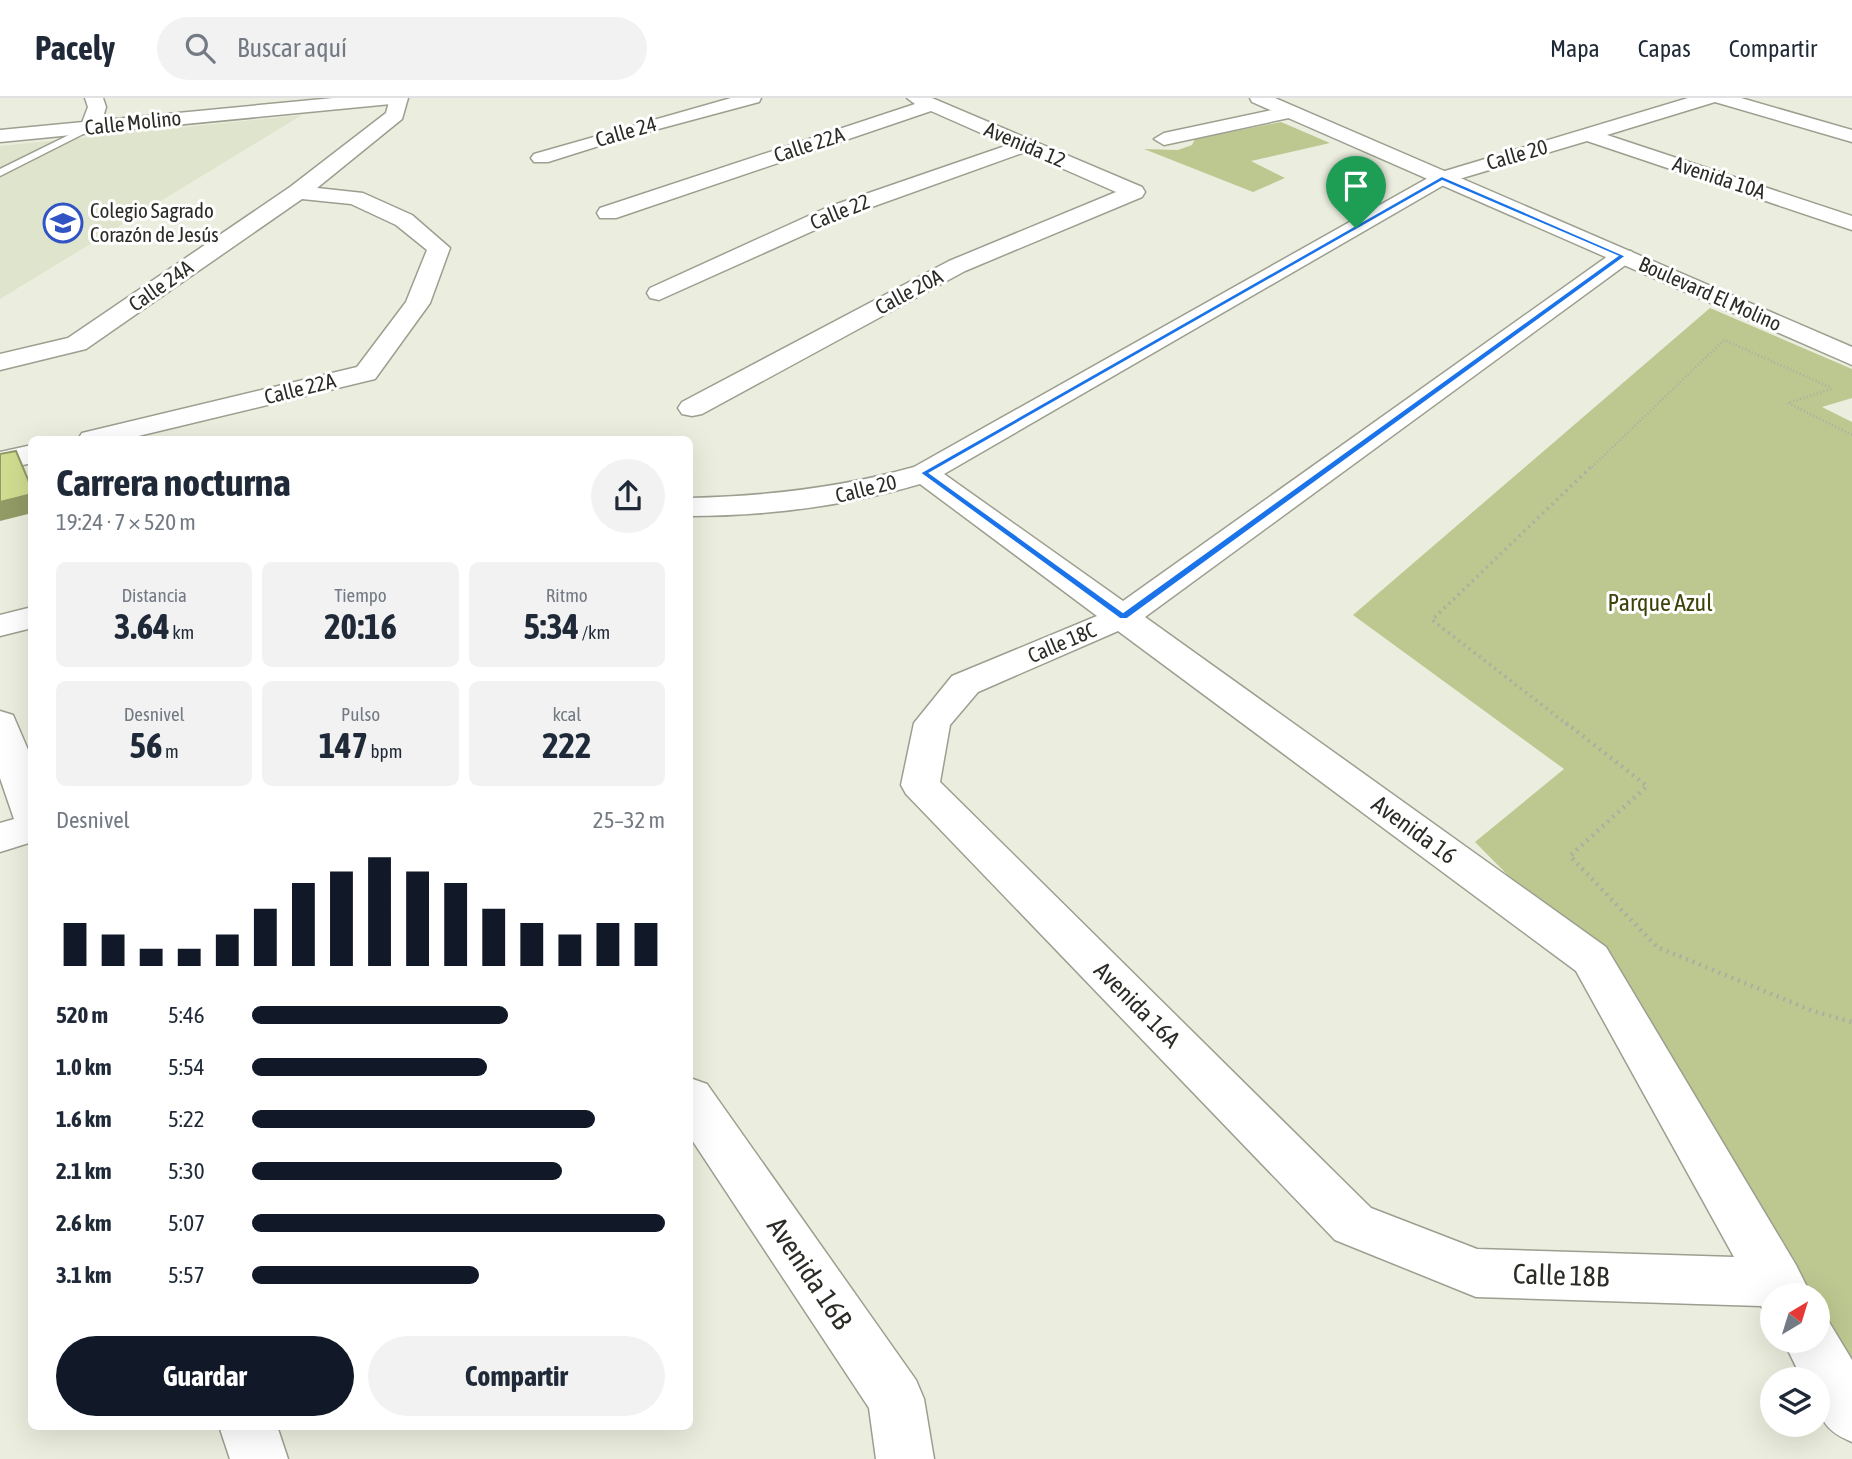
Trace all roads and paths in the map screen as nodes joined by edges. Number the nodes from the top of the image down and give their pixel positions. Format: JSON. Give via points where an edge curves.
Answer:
{"nodes":[{"id":1,"x":94,"y":98,"type":"edge"},
{"id":2,"x":391,"y":98,"type":"edge"},
{"id":3,"x":399,"y":98,"type":"edge"},
{"id":4,"x":752,"y":98,"type":"edge"},
{"id":5,"x":1259,"y":98,"type":"edge"},
{"id":6,"x":1708,"y":98,"type":"edge"},
{"id":7,"x":1721,"y":98,"type":"edge"},
{"id":8,"x":923,"y":101,"type":"edge"},
{"id":9,"x":1296,"y":105,"type":"edge"},
{"id":10,"x":90,"y":128,"type":"junction"},
{"id":11,"x":1587,"y":134,"type":"junction"},
{"id":12,"x":1852,"y":135,"type":"edge"},
{"id":13,"x":0,"y":136,"type":"edge"},
{"id":14,"x":1164,"y":139,"type":"dead end"},
{"id":15,"x":1027,"y":145,"type":"junction"},
{"id":16,"x":541,"y":159,"type":"dead end"},
{"id":17,"x":1468,"y":169,"type":"junction"},
{"id":18,"x":0,"y":173,"type":"edge"},
{"id":19,"x":1442,"y":178,"type":"junction"},
{"id":20,"x":298,"y":192,"type":"junction"},
{"id":21,"x":1134,"y":192,"type":"joint"},
{"id":22,"x":608,"y":213,"type":"dead end"},
{"id":23,"x":1852,"y":222,"type":"edge"},
{"id":24,"x":1622,"y":256,"type":"junction"},
{"id":25,"x":659,"y":293,"type":"dead end"},
{"id":26,"x":1852,"y":335,"type":"edge"},
{"id":27,"x":1852,"y":357,"type":"edge"},
{"id":28,"x":0,"y":362,"type":"edge"},
{"id":29,"x":692,"y":408,"type":"dead end"},
{"id":30,"x":1852,"y":435,"type":"edge"},
{"id":31,"x":104,"y":436,"type":"edge"},
{"id":32,"x":28,"y":455,"type":"edge"},
{"id":33,"x":0,"y":461,"type":"edge"},
{"id":34,"x":924,"y":473,"type":"junction"},
{"id":35,"x":693,"y":507,"type":"edge"},
{"id":36,"x":1123,"y":617,"type":"junction"},
{"id":37,"x":28,"y":618,"type":"edge"},
{"id":38,"x":0,"y":626,"type":"edge"},
{"id":39,"x":0,"y":723,"type":"edge"},
{"id":40,"x":920,"y":785,"type":"joint"},
{"id":41,"x":28,"y":804,"type":"edge"},
{"id":42,"x":28,"y":828,"type":"edge"},
{"id":43,"x":0,"y":838,"type":"edge"},
{"id":44,"x":1852,"y":1022,"type":"edge"},
{"id":45,"x":693,"y":1102,"type":"edge"},
{"id":46,"x":1353,"y":1224,"type":"joint"},
{"id":47,"x":1778,"y":1283,"type":"edge"},
{"id":48,"x":1760,"y":1288,"type":"edge"},
{"id":49,"x":1817,"y":1353,"type":"edge"},
{"id":50,"x":1852,"y":1414,"type":"edge"},
{"id":51,"x":249,"y":1430,"type":"edge"},
{"id":52,"x":259,"y":1459,"type":"edge"},
{"id":53,"x":905,"y":1459,"type":"edge"}],
"edges":[{"from":1,"to":10,"type":"street","via":[[97,107]]},
{"from":2,"to":10,"type":"street","name":"Calle Molino"},
{"from":3,"to":20,"type":"street","name":"Calle 24A","via":[[395,115]]},
{"from":4,"to":16,"type":"street","name":"Calle 24"},
{"from":5,"to":9,"type":"street","name":"Boulevard El Molino"},
{"from":6,"to":11,"type":"street","name":"Calle 20"},
{"from":7,"to":12,"type":"street"},
{"from":8,"to":15,"type":"street","name":"Avenida 12"},
{"from":8,"to":22,"type":"street","name":"Calle 22A"},
{"from":9,"to":14,"type":"street"},
{"from":9,"to":17,"type":"street","name":"Boulevard El Molino"},
{"from":9,"to":19,"type":"street","name":"Boulevard El Molino"},
{"from":10,"to":13,"type":"street","name":"Calle Molino"},
{"from":10,"to":18,"type":"lane"},
{"from":11,"to":17,"type":"street","name":"Calle 20"},
{"from":11,"to":23,"type":"street","name":"Avenida 10A"},
{"from":15,"to":21,"type":"street","name":"Avenida 12"},
{"from":15,"to":25,"type":"street","name":"Calle 22","via":[[836,212]]},
{"from":17,"to":19,"type":"street","name":"Calle 20"},
{"from":17,"to":26,"type":"street","name":"Boulevard El Molino"},
{"from":19,"to":24,"type":"street","name":"Boulevard El Molino"},
{"from":19,"to":34,"type":"street","name":"Calle 20"},
{"from":20,"to":28,"type":"street","name":"Calle 24A","via":[[77,344]]},
{"from":20,"to":31,"type":"street","name":"Calle 22A","via":[[355,198],[404,220],[439,248],[418,303],[366,373]]},
{"from":21,"to":29,"type":"street","name":"Calle 20A","via":[[957,266]]},
{"from":24,"to":27,"type":"street","name":"Boulevard El Molino"},
{"from":24,"to":36,"type":"street","name":"Calle 18C"},
{"from":30,"to":44,"type":"path","via":[[1788,403],[1832,388],[1724,340],[1432,620],[1647,786],[1570,856],[1657,947],[1813,1011]]},
{"from":32,"to":33,"type":"street"},
{"from":34,"to":35,"type":"street","name":"Calle 20","via":[[816,500]]},
{"from":34,"to":36,"type":"street","name":"Avenida 16"},
{"from":36,"to":40,"type":"street","name":"Calle 18C","via":[[965,684],[932,723]]},
{"from":36,"to":47,"type":"street","name":"Avenida 16","via":[[1591,959]]},
{"from":37,"to":38,"type":"street"},
{"from":39,"to":41,"type":"street"},
{"from":40,"to":46,"type":"street","name":"Avenida 16A"},
{"from":42,"to":43,"type":"street"},
{"from":45,"to":53,"type":"street","name":"Avenida 16B","via":[[896,1399]]},
{"from":46,"to":48,"type":"street","name":"Calle 18B","via":[[1476,1273]]},
{"from":49,"to":50,"type":"street"},
{"from":51,"to":52,"type":"street"}]}
